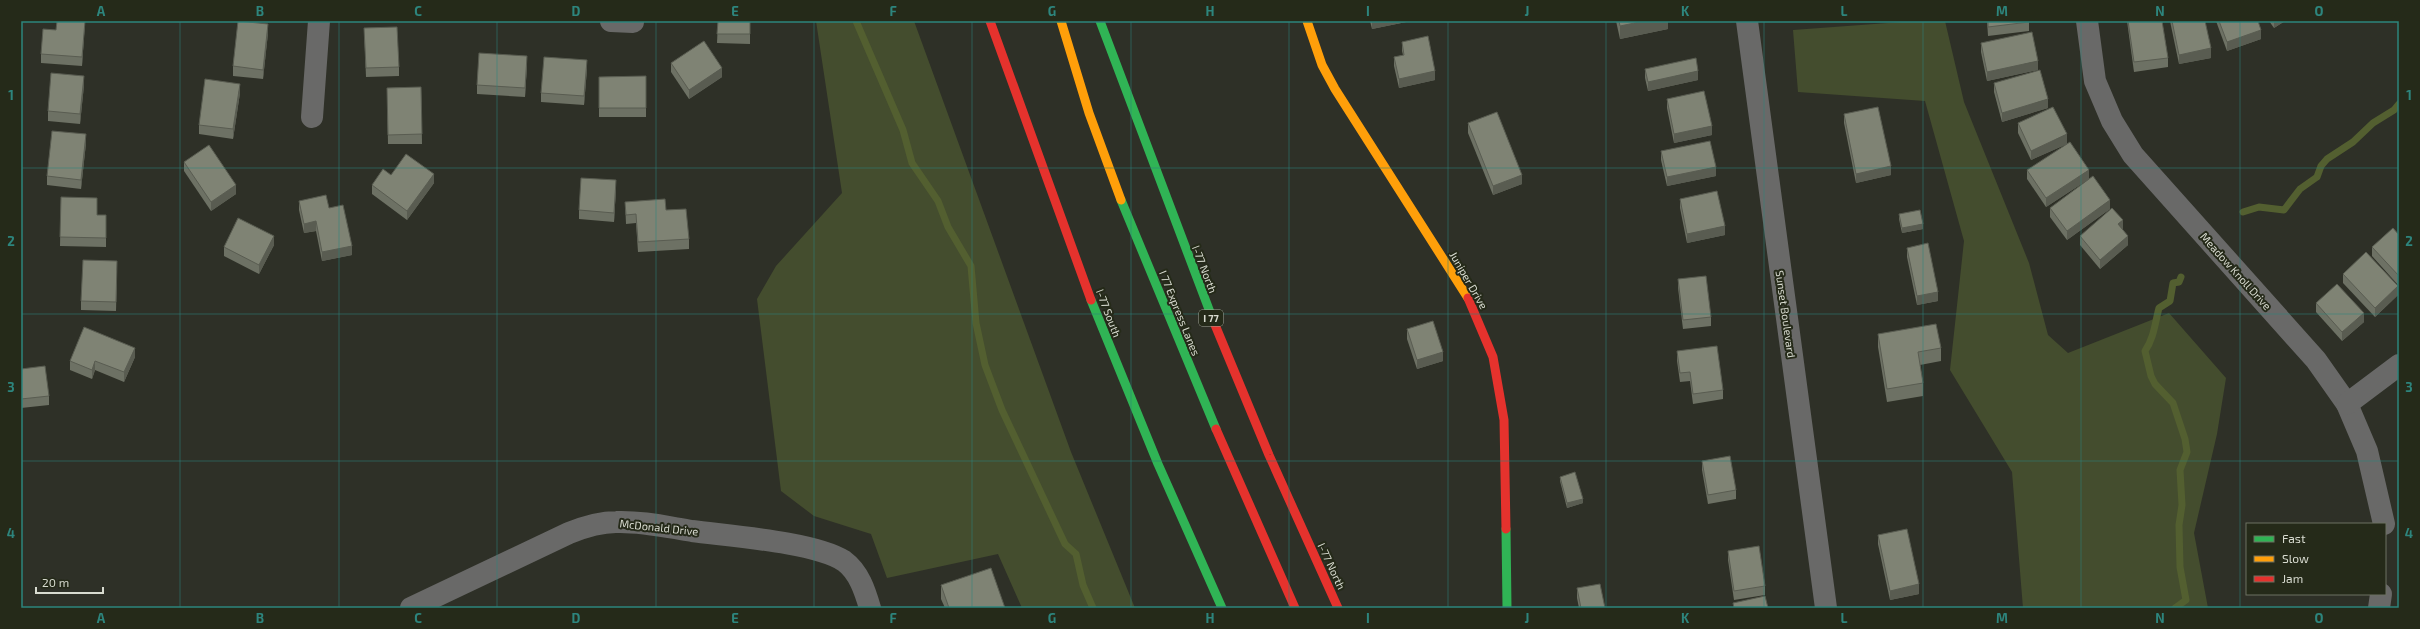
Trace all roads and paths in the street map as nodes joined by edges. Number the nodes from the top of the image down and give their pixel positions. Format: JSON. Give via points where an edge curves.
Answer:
{"nodes":[{"id":1,"x":319,"y":21,"type":"edge"},
{"id":2,"x":611,"y":21,"type":"edge"},
{"id":3,"x":990,"y":21,"type":"edge"},
{"id":4,"x":1061,"y":21,"type":"edge"},
{"id":5,"x":1100,"y":21,"type":"edge"},
{"id":6,"x":1307,"y":21,"type":"edge"},
{"id":7,"x":1747,"y":21,"type":"edge"},
{"id":8,"x":2087,"y":21,"type":"edge"},
{"id":9,"x":633,"y":22,"type":"dead end"},
{"id":10,"x":312,"y":117,"type":"dead end"},
{"id":11,"x":2399,"y":365,"type":"edge"},
{"id":12,"x":2347,"y":404,"type":"junction"},
{"id":13,"x":2384,"y":523,"type":"edge"},
{"id":14,"x":2381,"y":595,"type":"edge"},
{"id":15,"x":411,"y":608,"type":"edge"},
{"id":16,"x":870,"y":608,"type":"edge"},
{"id":17,"x":1222,"y":608,"type":"edge"},
{"id":18,"x":1295,"y":608,"type":"edge"},
{"id":19,"x":1338,"y":608,"type":"edge"},
{"id":20,"x":1507,"y":608,"type":"edge"},
{"id":21,"x":1826,"y":608,"type":"edge"},
{"id":22,"x":2380,"y":608,"type":"edge"}],
"edges":[{"from":1,"to":10,"type":"street"},
{"from":2,"to":9,"type":"street"},
{"from":3,"to":17,"type":"main road","name":"I-77 South","via":[[1102,330]]},
{"from":4,"to":18,"type":"main road","name":"I 77 Express Lanes","via":[[1070,56],[1120,198],[1211,420]]},
{"from":5,"to":19,"type":"main road","name":"I-77 North","number":"I 77","via":[[1200,291],[1269,455]]},
{"from":6,"to":20,"type":"main road","name":"Juniper Drive","via":[[1322,65],[1465,292],[1493,358],[1504,420]]},
{"from":7,"to":21,"type":"street","name":"Sunset Boulevard"},
{"from":8,"to":12,"type":"street","name":"Meadow Knoll Drive","via":[[2095,82],[2112,121],[2133,155],[2316,360]]},
{"from":11,"to":12,"type":"street"},
{"from":12,"to":13,"type":"street","name":"Meadow Knoll Drive","via":[[2367,451]]},
{"from":14,"to":22,"type":"street"},
{"from":15,"to":16,"type":"street","name":"McDonald Drive","via":[[569,533],[587,526],[616,522],[760,540],[820,551],[845,562],[856,574]]}]}
